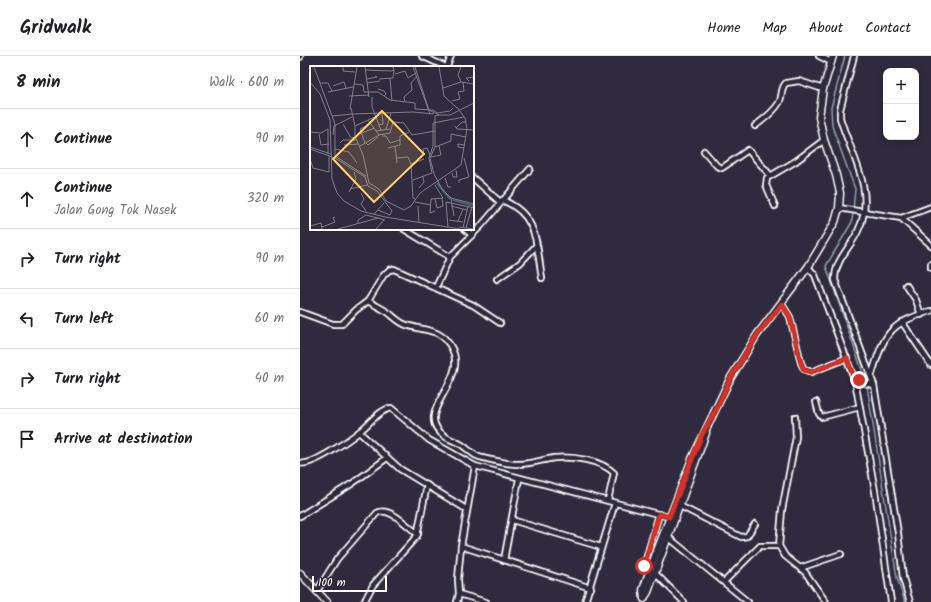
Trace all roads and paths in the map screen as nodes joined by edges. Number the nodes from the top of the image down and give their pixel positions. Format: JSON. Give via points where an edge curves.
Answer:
{"nodes":[{"id":1,"x":422,"y":56,"type":"edge"},
{"id":2,"x":451,"y":56,"type":"edge"},
{"id":3,"x":819,"y":56,"type":"edge"},
{"id":4,"x":854,"y":56,"type":"edge"},
{"id":5,"x":832,"y":59,"type":"edge"},
{"id":6,"x":444,"y":66,"type":"edge"},
{"id":7,"x":446,"y":66,"type":"edge"},
{"id":8,"x":823,"y":89,"type":"junction"},
{"id":9,"x":755,"y":126,"type":"dead end"},
{"id":10,"x":824,"y":140,"type":"junction"},
{"id":11,"x":704,"y":151,"type":"dead end"},
{"id":12,"x":530,"y":169,"type":"dead end"},
{"id":13,"x":770,"y":175,"type":"junction"},
{"id":14,"x":474,"y":179,"type":"edge"},
{"id":15,"x":501,"y":201,"type":"junction"},
{"id":16,"x":775,"y":206,"type":"dead end"},
{"id":17,"x":931,"y":207,"type":"edge"},
{"id":18,"x":839,"y":208,"type":"junction"},
{"id":19,"x":864,"y":212,"type":"junction"},
{"id":20,"x":901,"y":218,"type":"junction"},
{"id":21,"x":406,"y":230,"type":"edge"},
{"id":22,"x":466,"y":230,"type":"edge"},
{"id":23,"x":472,"y":235,"type":"junction"},
{"id":24,"x":536,"y":246,"type":"junction"},
{"id":25,"x":931,"y":246,"type":"edge"},
{"id":26,"x":450,"y":257,"type":"junction"},
{"id":27,"x":931,"y":264,"type":"edge"},
{"id":28,"x":808,"y":267,"type":"junction"},
{"id":29,"x":931,"y":268,"type":"edge"},
{"id":30,"x":542,"y":278,"type":"dead end"},
{"id":31,"x":497,"y":279,"type":"dead end"},
{"id":32,"x":906,"y":285,"type":"dead end"},
{"id":33,"x":436,"y":287,"type":"junction"},
{"id":34,"x":368,"y":301,"type":"junction"},
{"id":35,"x":782,"y":304,"type":"junction"},
{"id":36,"x":931,"y":311,"type":"edge"},
{"id":37,"x":300,"y":312,"type":"edge"},
{"id":38,"x":921,"y":315,"type":"junction"},
{"id":39,"x":902,"y":322,"type":"junction"},
{"id":40,"x":500,"y":323,"type":"dead end"},
{"id":41,"x":847,"y":358,"type":"junction"},
{"id":42,"x":931,"y":365,"type":"edge"},
{"id":43,"x":871,"y":377,"type":"junction"},
{"id":44,"x":857,"y":381,"type":"junction"},
{"id":45,"x":871,"y":384,"type":"junction"},
{"id":46,"x":816,"y":402,"type":"dead end"},
{"id":47,"x":860,"y":407,"type":"junction"},
{"id":48,"x":795,"y":417,"type":"dead end"},
{"id":49,"x":707,"y":427,"type":"junction"},
{"id":50,"x":359,"y":432,"type":"junction"},
{"id":51,"x":387,"y":458,"type":"junction"},
{"id":52,"x":300,"y":463,"type":"edge"},
{"id":53,"x":475,"y":466,"type":"junction"},
{"id":54,"x":520,"y":479,"type":"junction"},
{"id":55,"x":427,"y":485,"type":"junction"},
{"id":56,"x":608,"y":500,"type":"junction"},
{"id":57,"x":615,"y":503,"type":"junction"},
{"id":58,"x":680,"y":506,"type":"junction"},
{"id":59,"x":466,"y":509,"type":"junction"},
{"id":60,"x":677,"y":512,"type":"junction"},
{"id":61,"x":659,"y":514,"type":"junction"},
{"id":62,"x":300,"y":516,"type":"edge"},
{"id":63,"x":669,"y":517,"type":"junction"},
{"id":64,"x":512,"y":520,"type":"junction"},
{"id":65,"x":755,"y":524,"type":"dead end"},
{"id":66,"x":672,"y":525,"type":"junction"},
{"id":67,"x":418,"y":534,"type":"junction"},
{"id":68,"x":668,"y":537,"type":"junction"},
{"id":69,"x":461,"y":546,"type":"junction"},
{"id":70,"x":779,"y":546,"type":"junction"},
{"id":71,"x":601,"y":547,"type":"junction"},
{"id":72,"x":841,"y":554,"type":"dead end"},
{"id":73,"x":504,"y":560,"type":"junction"},
{"id":74,"x":644,"y":566,"type":"dead end"},
{"id":75,"x":800,"y":568,"type":"junction"},
{"id":76,"x":653,"y":571,"type":"junction"},
{"id":77,"x":300,"y":573,"type":"edge"},
{"id":78,"x":724,"y":582,"type":"junction"},
{"id":79,"x":590,"y":588,"type":"junction"},
{"id":80,"x":317,"y":591,"type":"junction"},
{"id":81,"x":459,"y":594,"type":"junction"},
{"id":82,"x":644,"y":600,"type":"edge"},
{"id":83,"x":327,"y":602,"type":"edge"},
{"id":84,"x":364,"y":602,"type":"edge"},
{"id":85,"x":457,"y":602,"type":"edge"},
{"id":86,"x":486,"y":602,"type":"edge"},
{"id":87,"x":585,"y":602,"type":"edge"},
{"id":88,"x":684,"y":602,"type":"edge"},
{"id":89,"x":748,"y":602,"type":"edge"},
{"id":90,"x":826,"y":602,"type":"edge"},
{"id":91,"x":891,"y":602,"type":"edge"},
{"id":92,"x":910,"y":602,"type":"edge"}],
"edges":[{"from":1,"to":6,"type":"street"},
{"from":2,"to":7,"type":"street"},
{"from":3,"to":5,"type":"street"},
{"from":4,"to":19,"type":"street","via":[[840,118],[865,188]]},
{"from":5,"to":8,"type":"main road"},
{"from":8,"to":9,"type":"street","via":[[799,81],[786,83],[777,106]]},
{"from":8,"to":10,"type":"main road","via":[[819,118]]},
{"from":10,"to":13,"type":"street","via":[[796,161]]},
{"from":10,"to":18,"type":"main road","via":[[839,186]]},
{"from":11,"to":13,"type":"street","via":[[722,168],[748,150]]},
{"from":12,"to":15,"type":"street"},
{"from":13,"to":16,"type":"street","via":[[766,186]]},
{"from":14,"to":15,"type":"street"},
{"from":15,"to":23,"type":"street"},
{"from":15,"to":24,"type":"street","via":[[513,205],[529,220],[534,229]]},
{"from":17,"to":20,"type":"street"},
{"from":18,"to":19,"type":"street"},
{"from":18,"to":28,"type":"main road","via":[[832,230]]},
{"from":19,"to":20,"type":"street"},
{"from":19,"to":43,"type":"street","via":[[858,232],[837,264],[835,280]]},
{"from":20,"to":25,"type":"street"},
{"from":21,"to":26,"type":"street"},
{"from":22,"to":23,"type":"street"},
{"from":23,"to":26,"type":"street"},
{"from":24,"to":30,"type":"street"},
{"from":24,"to":31,"type":"street"},
{"from":26,"to":33,"type":"street"},
{"from":27,"to":29,"type":"street"},
{"from":28,"to":35,"type":"main road"},
{"from":28,"to":41,"type":"street","via":[[815,275]]},
{"from":32,"to":38,"type":"street","via":[[916,300]]},
{"from":33,"to":34,"type":"street","via":[[392,269],[383,276]]},
{"from":33,"to":40,"type":"street","via":[[473,305]]},
{"from":34,"to":37,"type":"street","via":[[338,325]]},
{"from":34,"to":56,"type":"street","via":[[403,324],[440,335],[450,346],[456,357],[456,366],[434,413],[436,426],[443,435],[478,457],[508,463],[528,464],[558,458],[590,461],[608,467],[614,473]]},
{"from":35,"to":41,"type":"street","via":[[790,317],[804,370],[811,372]]},
{"from":35,"to":49,"type":"main road","via":[[757,335],[735,369]]},
{"from":36,"to":38,"type":"street"},
{"from":38,"to":39,"type":"street"},
{"from":39,"to":42,"type":"street"},
{"from":39,"to":43,"type":"street","via":[[885,338]]},
{"from":41,"to":44,"type":"street"},
{"from":43,"to":45,"type":"street"},
{"from":44,"to":45,"type":"street"},
{"from":44,"to":47,"type":"street"},
{"from":45,"to":92,"type":"street","via":[[898,533],[903,578]]},
{"from":46,"to":47,"type":"street","via":[[822,418]]},
{"from":47,"to":91,"type":"street"},
{"from":48,"to":70,"type":"street","via":[[796,437],[782,510]]},
{"from":49,"to":58,"type":"main road"},
{"from":49,"to":63,"type":"main road"},
{"from":50,"to":51,"type":"street"},
{"from":50,"to":52,"type":"street","via":[[314,461]]},
{"from":50,"to":53,"type":"street","via":[[390,408],[429,440]]},
{"from":51,"to":55,"type":"street"},
{"from":51,"to":62,"type":"street"},
{"from":53,"to":54,"type":"street"},
{"from":53,"to":59,"type":"street"},
{"from":54,"to":56,"type":"street"},
{"from":54,"to":64,"type":"street"},
{"from":55,"to":59,"type":"street"},
{"from":55,"to":67,"type":"street"},
{"from":56,"to":57,"type":"street"},
{"from":57,"to":61,"type":"street"},
{"from":57,"to":71,"type":"street"},
{"from":58,"to":60,"type":"main road"},
{"from":58,"to":65,"type":"street","via":[[741,537],[747,536]]},
{"from":59,"to":69,"type":"street"},
{"from":60,"to":63,"type":"main road"},
{"from":60,"to":66,"type":"main road"},
{"from":61,"to":63,"type":"street"},
{"from":61,"to":74,"type":"street"},
{"from":63,"to":66,"type":"main road"},
{"from":63,"to":76,"type":"main road"},
{"from":64,"to":71,"type":"street"},
{"from":64,"to":73,"type":"street"},
{"from":66,"to":68,"type":"main road"},
{"from":67,"to":80,"type":"street","via":[[390,513],[377,513],[337,558]]},
{"from":67,"to":84,"type":"street","via":[[373,585]]},
{"from":68,"to":76,"type":"main road"},
{"from":68,"to":78,"type":"street"},
{"from":69,"to":73,"type":"street"},
{"from":69,"to":81,"type":"street"},
{"from":70,"to":75,"type":"street","via":[[785,556]]},
{"from":70,"to":78,"type":"street","via":[[760,546]]},
{"from":71,"to":79,"type":"street"},
{"from":72,"to":75,"type":"street","via":[[808,563]]},
{"from":73,"to":79,"type":"street"},
{"from":75,"to":90,"type":"street","via":[[810,577]]},
{"from":76,"to":82,"type":"main road","via":[[644,590]]},
{"from":76,"to":88,"type":"street"},
{"from":77,"to":80,"type":"main road"},
{"from":78,"to":89,"type":"street"},
{"from":79,"to":87,"type":"street"},
{"from":80,"to":83,"type":"main road"},
{"from":81,"to":85,"type":"street"},
{"from":81,"to":86,"type":"street"}]}
